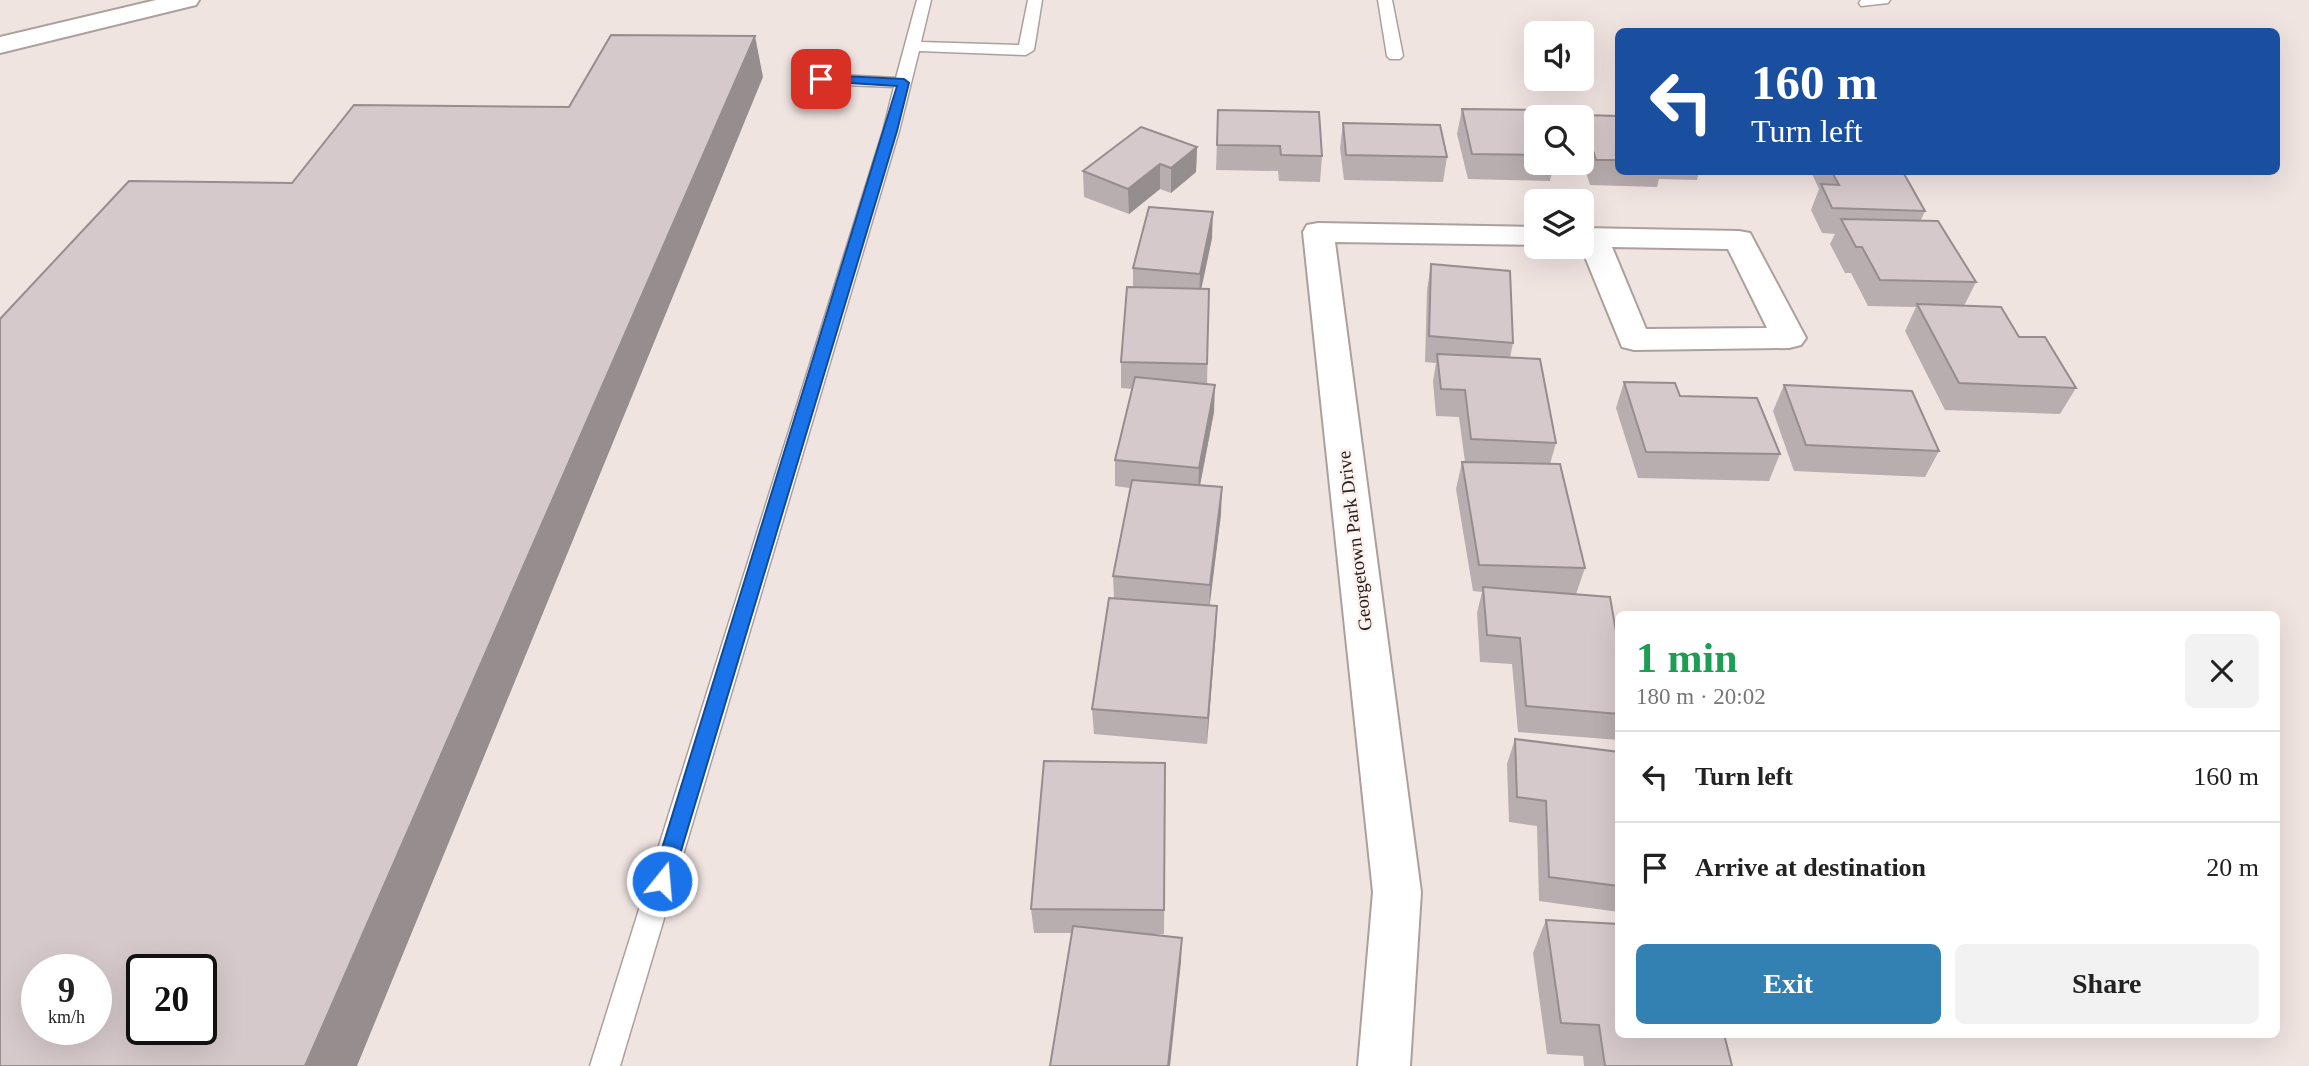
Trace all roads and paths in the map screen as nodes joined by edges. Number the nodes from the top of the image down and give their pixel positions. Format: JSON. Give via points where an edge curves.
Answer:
{"nodes":[{"id":1,"x":187,"y":0,"type":"edge"},
{"id":2,"x":924,"y":0,"type":"edge"},
{"id":3,"x":1035,"y":0,"type":"edge"},
{"id":4,"x":1385,"y":0,"type":"edge"},
{"id":5,"x":1883,"y":0,"type":"edge"},
{"id":6,"x":1866,"y":3,"type":"dead end"},
{"id":7,"x":0,"y":45,"type":"edge"},
{"id":8,"x":912,"y":46,"type":"junction"},
{"id":9,"x":1395,"y":56,"type":"dead end"},
{"id":10,"x":821,"y":79,"type":"dead end"},
{"id":11,"x":904,"y":83,"type":"junction"},
{"id":12,"x":1524,"y":236,"type":"edge"},
{"id":13,"x":1587,"y":237,"type":"edge"},
{"id":14,"x":606,"y":1066,"type":"edge"},
{"id":15,"x":1384,"y":1066,"type":"edge"}],
"edges":[{"from":1,"to":7,"type":"street"},
{"from":2,"to":8,"type":"lane"},
{"from":3,"to":8,"type":"lane","via":[[1026,50]]},
{"from":4,"to":9,"type":"lane"},
{"from":5,"to":6,"type":"lane"},
{"from":8,"to":11,"type":"lane"},
{"from":10,"to":11,"type":"lane"},
{"from":11,"to":14,"type":"lane"},
{"from":12,"to":15,"type":"street","name":"Georgetown Park Drive","via":[[1318,232],[1397,892]]},
{"from":13,"to":13,"type":"street","via":[[1739,240],[1789,338],[1634,340]]}]}
